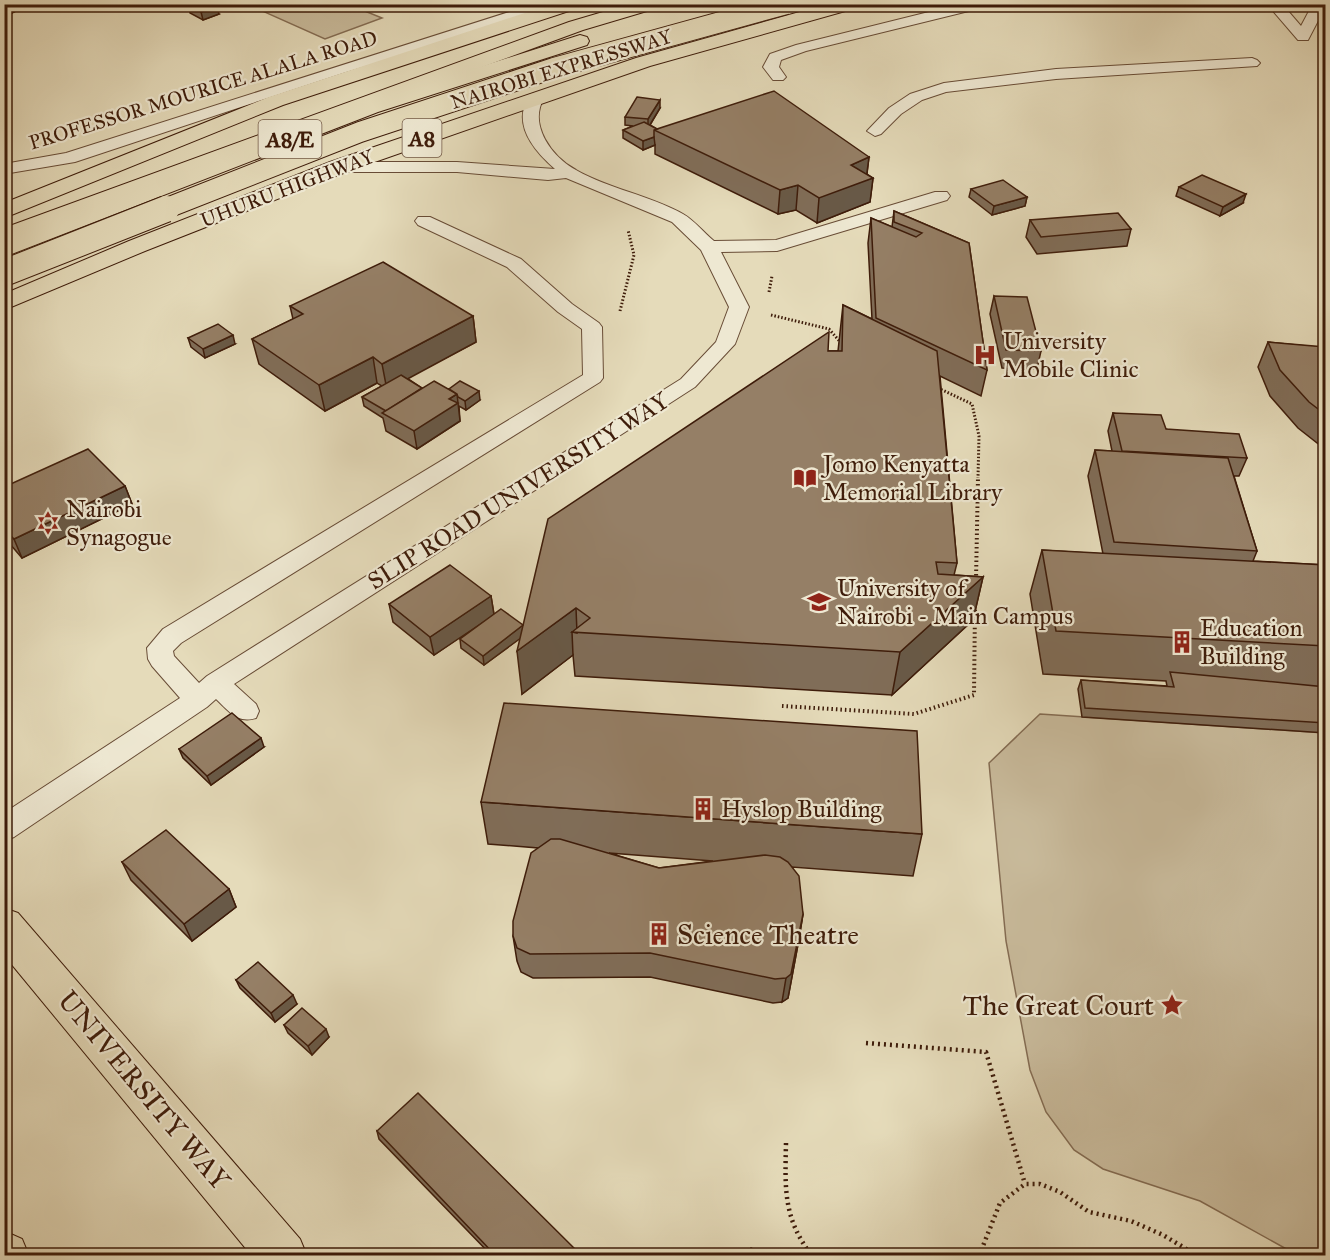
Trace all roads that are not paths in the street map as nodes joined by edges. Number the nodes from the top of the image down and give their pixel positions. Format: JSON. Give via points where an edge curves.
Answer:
{"nodes":[{"id":1,"x":552,"y":4,"type":"edge"},
{"id":2,"x":572,"y":4,"type":"edge"},
{"id":3,"x":721,"y":4,"type":"edge"},
{"id":4,"x":786,"y":4,"type":"edge"},
{"id":5,"x":850,"y":4,"type":"edge"},
{"id":6,"x":980,"y":4,"type":"edge"},
{"id":7,"x":1274,"y":4,"type":"edge"},
{"id":8,"x":1326,"y":9,"type":"edge"},
{"id":9,"x":655,"y":12,"type":"edge"},
{"id":10,"x":680,"y":14,"type":"dead end"},
{"id":11,"x":1252,"y":63,"type":"dead end"},
{"id":12,"x":778,"y":77,"type":"dead end"},
{"id":13,"x":536,"y":98,"type":"junction"},
{"id":14,"x":875,"y":131,"type":"dead end"},
{"id":15,"x":338,"y":167,"type":"junction"},
{"id":16,"x":4,"y":169,"type":"edge"},
{"id":17,"x":568,"y":173,"type":"junction"},
{"id":18,"x":941,"y":196,"type":"dead end"},
{"id":19,"x":4,"y":211,"type":"edge"},
{"id":20,"x":424,"y":221,"type":"dead end"},
{"id":21,"x":4,"y":236,"type":"edge"},
{"id":22,"x":709,"y":247,"type":"junction"},
{"id":23,"x":4,"y":250,"type":"edge"},
{"id":24,"x":4,"y":273,"type":"edge"},
{"id":25,"x":4,"y":303,"type":"edge"},
{"id":26,"x":207,"y":691,"type":"junction"},
{"id":27,"x":246,"y":711,"type":"dead end"},
{"id":28,"x":4,"y":829,"type":"edge"},
{"id":29,"x":4,"y":925,"type":"edge"},
{"id":30,"x":283,"y":1256,"type":"edge"}],
"edges":[{"from":1,"to":16,"type":"lane","name":"PROFESSOR MOURICE ALALA ROAD","via":[[69,158]]},
{"from":2,"to":19,"type":"highway","via":[[276,101]]},
{"from":3,"to":10,"type":"highway","name":"NAIROBI EXPRESSWAY"},
{"from":4,"to":24,"type":"highway","name":"NAIROBI EXPRESSWAY","number":"A8/E","bridge":true,"via":[[554,68],[360,132]]},
{"from":5,"to":13,"type":"highway","name":"UHURU HIGHWAY","number":"A8","via":[[643,62]]},
{"from":6,"to":12,"type":"lane","via":[[775,57],[771,67]]},
{"from":7,"to":8,"type":"lane","via":[[1303,37],[1314,14]]},
{"from":9,"to":21,"type":"highway","number":"A8","via":[[576,26]]},
{"from":9,"to":23,"type":"highway","name":"NAIROBI EXPRESSWAY","number":"A8/E","via":[[580,41],[371,108]]},
{"from":11,"to":14,"type":"lane","via":[[1056,74],[944,88],[916,97]]},
{"from":13,"to":15,"type":"highway","name":"UHURU HIGHWAY","number":"A8"},
{"from":13,"to":17,"type":"lane","via":[[528,117],[543,149]]},
{"from":15,"to":17,"type":"lane","via":[[457,167],[548,175]]},
{"from":15,"to":25,"type":"highway","name":"UHURU HIGHWAY","number":"A8"},
{"from":17,"to":22,"type":"lane","via":[[678,218]]},
{"from":18,"to":22,"type":"lane","via":[[777,245]]},
{"from":20,"to":26,"type":"lane","via":[[514,263],[592,327],[593,378],[172,636],[160,648],[161,659]]},
{"from":22,"to":26,"type":"lane","name":"SLIP ROAD UNIVERSITY WAY","via":[[739,307],[725,344],[688,383]]},
{"from":26,"to":27,"type":"lane"},
{"from":26,"to":28,"type":"lane","name":"SLIP ROAD UNIVERSITY WAY"},
{"from":29,"to":30,"type":"highway","name":"UNIVERSITY WAY"}]}
